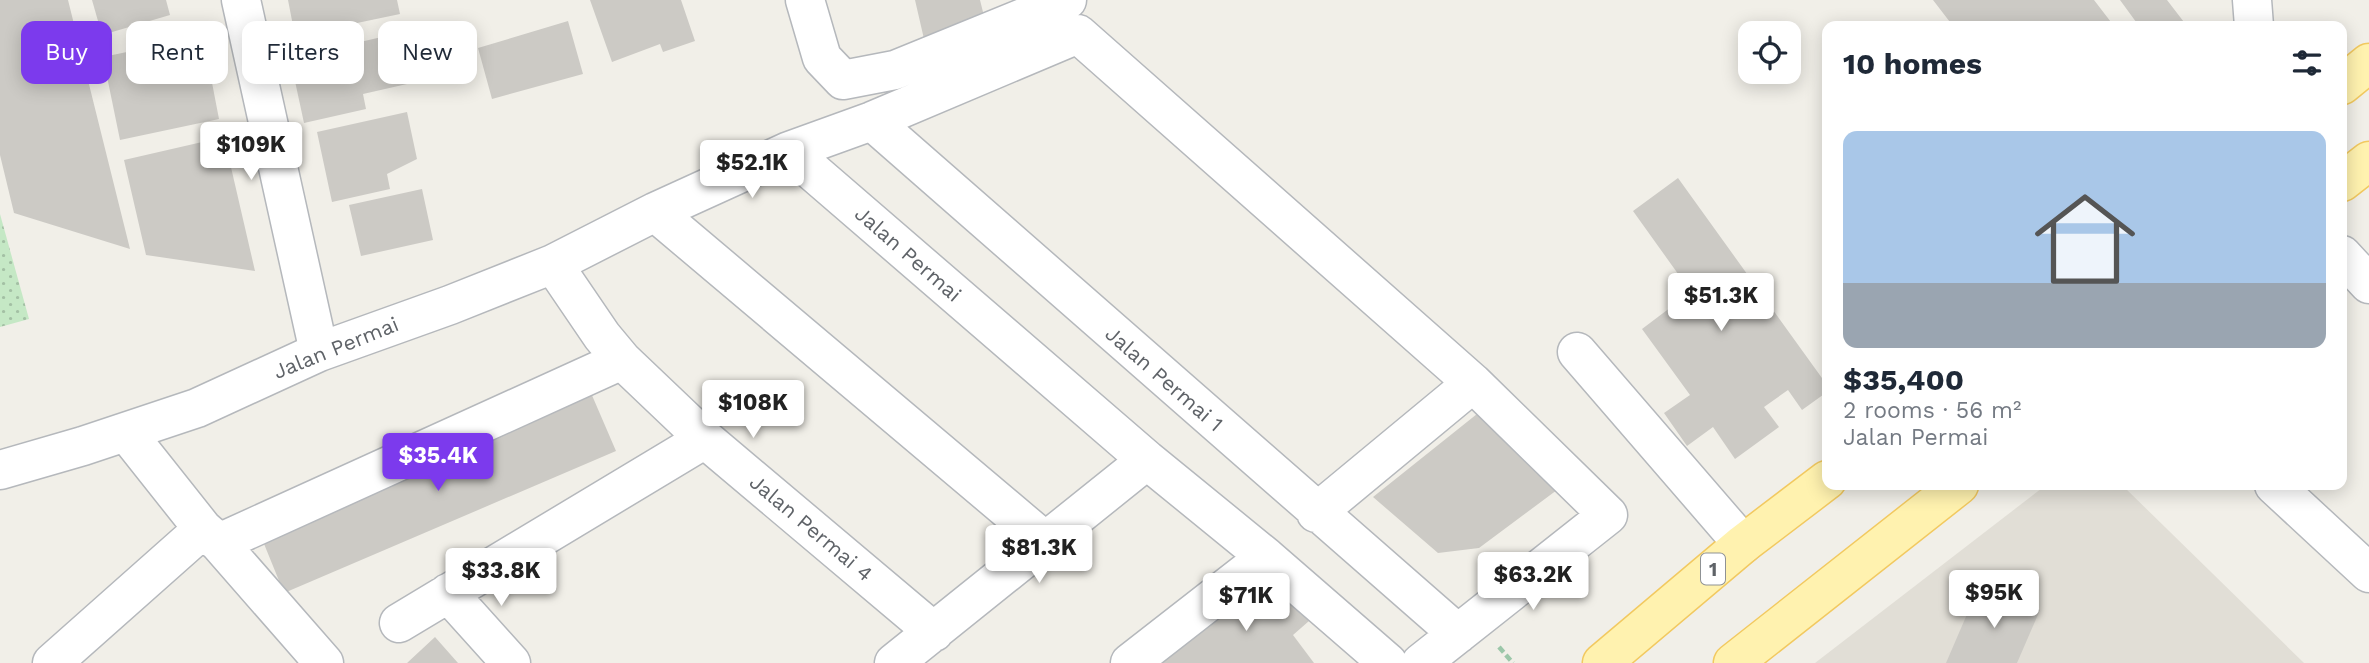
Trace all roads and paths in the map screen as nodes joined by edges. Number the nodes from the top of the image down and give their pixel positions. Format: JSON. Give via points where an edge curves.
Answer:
{"nodes":[{"id":1,"x":241,"y":0,"type":"edge"},
{"id":2,"x":805,"y":0,"type":"edge"},
{"id":3,"x":2252,"y":0,"type":"edge"},
{"id":4,"x":1051,"y":11,"type":"edge"},
{"id":5,"x":2254,"y":21,"type":"edge"},
{"id":6,"x":2369,"y":63,"type":"edge"},
{"id":7,"x":2347,"y":81,"type":"edge"},
{"id":8,"x":872,"y":121,"type":"junction"},
{"id":9,"x":789,"y":151,"type":"junction"},
{"id":10,"x":2369,"y":161,"type":"edge"},
{"id":11,"x":2347,"y":178,"type":"edge"},
{"id":12,"x":655,"y":212,"type":"junction"},
{"id":13,"x":2347,"y":260,"type":"edge"},
{"id":14,"x":553,"y":264,"type":"junction"},
{"id":15,"x":2369,"y":284,"type":"edge"},
{"id":16,"x":319,"y":352,"type":"junction"},
{"id":17,"x":1577,"y":352,"type":"dead end"},
{"id":18,"x":622,"y":360,"type":"junction"},
{"id":19,"x":1473,"y":383,"type":"junction"},
{"id":20,"x":126,"y":432,"type":"junction"},
{"id":21,"x":705,"y":439,"type":"junction"},
{"id":22,"x":1147,"y":460,"type":"junction"},
{"id":23,"x":0,"y":470,"type":"edge"},
{"id":24,"x":1822,"y":484,"type":"edge"},
{"id":25,"x":1953,"y":490,"type":"edge"},
{"id":26,"x":2279,"y":490,"type":"edge"},
{"id":27,"x":1316,"y":513,"type":"junction"},
{"id":28,"x":211,"y":536,"type":"junction"},
{"id":29,"x":1046,"y":542,"type":"junction"},
{"id":30,"x":1743,"y":544,"type":"junction"},
{"id":31,"x":1266,"y":557,"type":"junction"},
{"id":32,"x":2369,"y":573,"type":"edge"},
{"id":33,"x":448,"y":593,"type":"junction"},
{"id":34,"x":399,"y":623,"type":"dead end"},
{"id":35,"x":934,"y":632,"type":"junction"},
{"id":36,"x":1458,"y":634,"type":"junction"},
{"id":37,"x":304,"y":656,"type":"edge"},
{"id":38,"x":1739,"y":661,"type":"edge"},
{"id":39,"x":52,"y":663,"type":"edge"},
{"id":40,"x":511,"y":663,"type":"edge"},
{"id":41,"x":894,"y":663,"type":"edge"},
{"id":42,"x":1130,"y":663,"type":"edge"},
{"id":43,"x":1388,"y":663,"type":"edge"},
{"id":44,"x":1421,"y":663,"type":"edge"},
{"id":45,"x":1602,"y":663,"type":"edge"}],
"edges":[{"from":1,"to":16,"type":"street"},
{"from":2,"to":4,"type":"street","via":[[822,58],[843,80],[895,71]]},
{"from":3,"to":5,"type":"street"},
{"from":4,"to":8,"type":"street"},
{"from":4,"to":19,"type":"street"},
{"from":6,"to":7,"type":"main road"},
{"from":8,"to":9,"type":"street"},
{"from":8,"to":27,"type":"street","name":"Jalan Permai 1"},
{"from":9,"to":12,"type":"street","name":"Jalan Permai"},
{"from":9,"to":22,"type":"street","name":"Jalan Permai"},
{"from":10,"to":11,"type":"main road"},
{"from":12,"to":14,"type":"street","name":"Jalan Permai"},
{"from":12,"to":29,"type":"street"},
{"from":13,"to":15,"type":"street"},
{"from":14,"to":16,"type":"street","name":"Jalan Permai"},
{"from":14,"to":18,"type":"street","name":"Jalan Permai 4"},
{"from":16,"to":20,"type":"street","name":"Jalan Permai","via":[[197,408]]},
{"from":17,"to":30,"type":"street"},
{"from":18,"to":21,"type":"street","name":"Jalan Permai 4"},
{"from":18,"to":28,"type":"street"},
{"from":19,"to":27,"type":"street"},
{"from":19,"to":36,"type":"street","via":[[1608,515]]},
{"from":20,"to":23,"type":"street","name":"Jalan Permai"},
{"from":20,"to":28,"type":"street"},
{"from":21,"to":33,"type":"street"},
{"from":21,"to":35,"type":"street","name":"Jalan Permai 4"},
{"from":22,"to":29,"type":"street"},
{"from":22,"to":31,"type":"street","name":"Jalan Permai"},
{"from":24,"to":30,"type":"main road","number":"1"},
{"from":25,"to":38,"type":"main road"},
{"from":26,"to":32,"type":"street"},
{"from":27,"to":36,"type":"street","name":"Jalan Permai 1"},
{"from":28,"to":37,"type":"street"},
{"from":28,"to":39,"type":"street"},
{"from":29,"to":35,"type":"street"},
{"from":30,"to":45,"type":"main road","number":"1"},
{"from":31,"to":42,"type":"street"},
{"from":31,"to":43,"type":"street","name":"Jalan Permai"},
{"from":33,"to":34,"type":"street"},
{"from":33,"to":40,"type":"street"},
{"from":35,"to":41,"type":"street"},
{"from":36,"to":44,"type":"street"}]}
